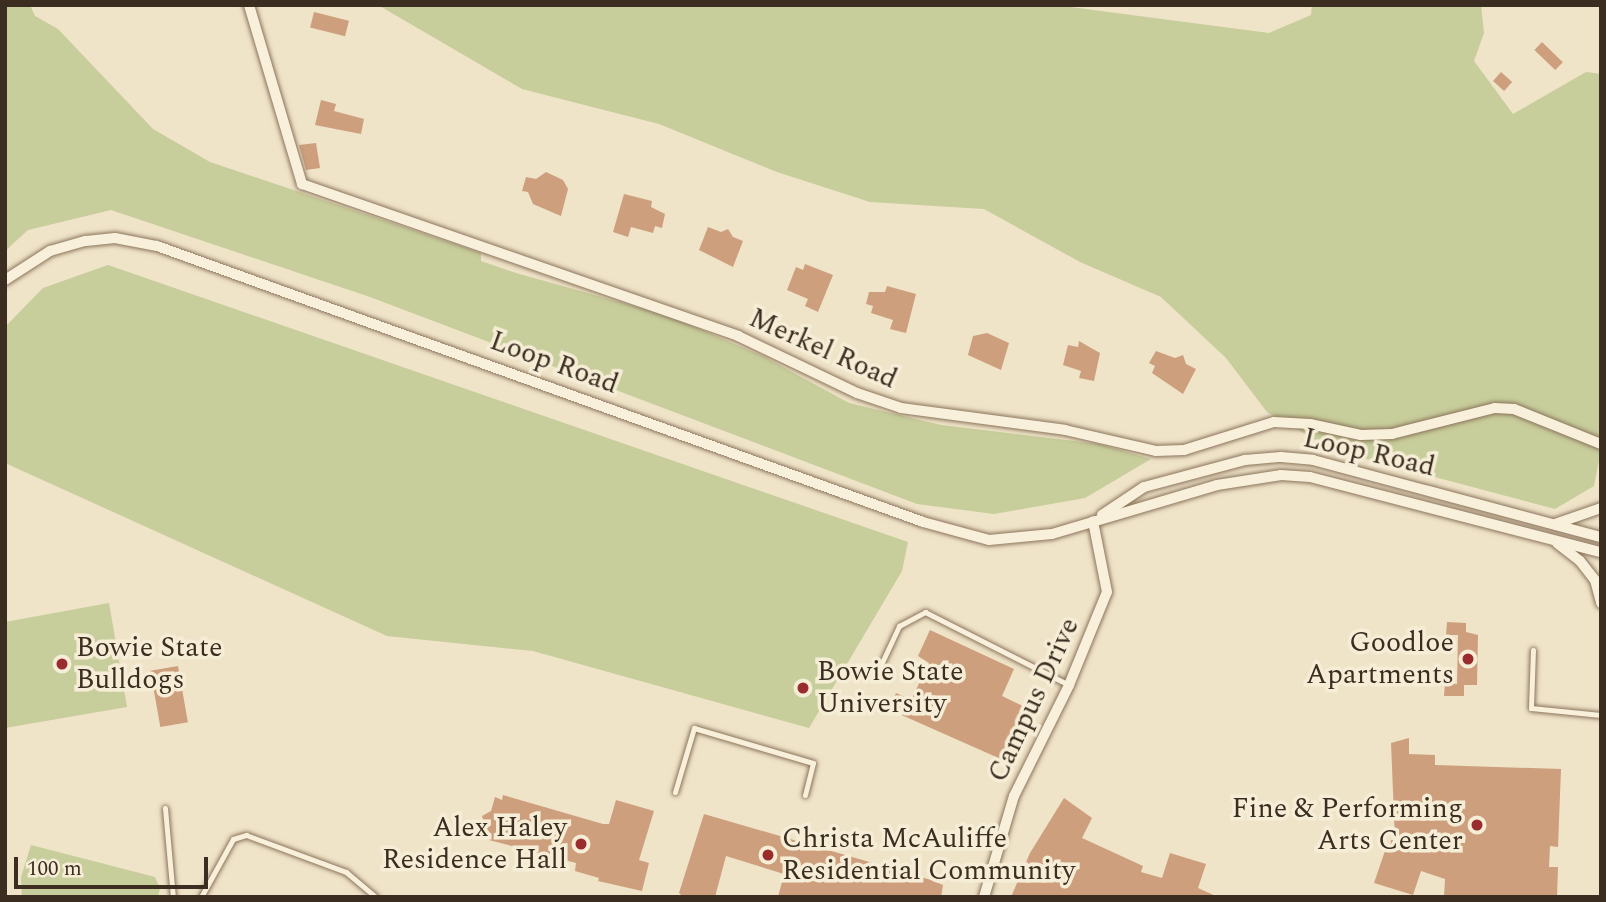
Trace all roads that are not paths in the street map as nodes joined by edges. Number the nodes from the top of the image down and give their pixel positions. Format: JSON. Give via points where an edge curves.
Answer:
{"nodes":[{"id":1,"x":249,"y":5,"type":"edge"},
{"id":2,"x":5,"y":280,"type":"edge"},
{"id":3,"x":1601,"y":444,"type":"edge"},
{"id":4,"x":1601,"y":508,"type":"edge"},
{"id":5,"x":1093,"y":521,"type":"junction"},
{"id":6,"x":1553,"y":525,"type":"junction"},
{"id":7,"x":1601,"y":537,"type":"edge"},
{"id":8,"x":1551,"y":539,"type":"junction"},
{"id":9,"x":1601,"y":552,"type":"edge"},
{"id":10,"x":1601,"y":603,"type":"edge"},
{"id":11,"x":1533,"y":650,"type":"dead end"},
{"id":12,"x":878,"y":671,"type":"dead end"},
{"id":13,"x":1069,"y":685,"type":"junction"},
{"id":14,"x":1601,"y":715,"type":"edge"},
{"id":15,"x":675,"y":792,"type":"dead end"},
{"id":16,"x":805,"y":795,"type":"dead end"},
{"id":17,"x":165,"y":807,"type":"dead end"},
{"id":18,"x":173,"y":897,"type":"edge"},
{"id":19,"x":201,"y":897,"type":"edge"},
{"id":20,"x":376,"y":897,"type":"edge"},
{"id":21,"x":984,"y":897,"type":"edge"}],
"edges":[{"from":1,"to":3,"type":"street","name":"Merkel Road","via":[[302,184],[726,331],[857,393],[901,408],[1065,430],[1156,451],[1184,450],[1274,422],[1361,435],[1392,434],[1495,408],[1514,409]]},
{"from":2,"to":5,"type":"street","name":"Loop Road","via":[[50,251],[100,238],[132,240],[203,260],[961,535],[1014,540]]},
{"from":4,"to":6,"type":"street"},
{"from":5,"to":6,"type":"street","name":"Loop Road","via":[[1144,487],[1245,460],[1281,457],[1313,460]]},
{"from":5,"to":8,"type":"street","name":"Loop Road","via":[[1216,485],[1281,475],[1310,477]]},
{"from":5,"to":13,"type":"street","name":"Campus Drive","via":[[1107,592]]},
{"from":6,"to":7,"type":"street","name":"Loop Road"},
{"from":8,"to":9,"type":"street","name":"Loop Road"},
{"from":8,"to":10,"type":"street","via":[[1580,561],[1595,580]]},
{"from":11,"to":14,"type":"lane","via":[[1531,708]]},
{"from":12,"to":13,"type":"lane","via":[[899,626],[925,612]]},
{"from":13,"to":21,"type":"street","name":"Campus Drive","via":[[1014,796]]},
{"from":15,"to":16,"type":"lane","via":[[694,729],[814,762]]},
{"from":17,"to":18,"type":"lane"},
{"from":19,"to":20,"type":"lane","via":[[220,856],[233,839],[246,835],[346,872]]}]}
